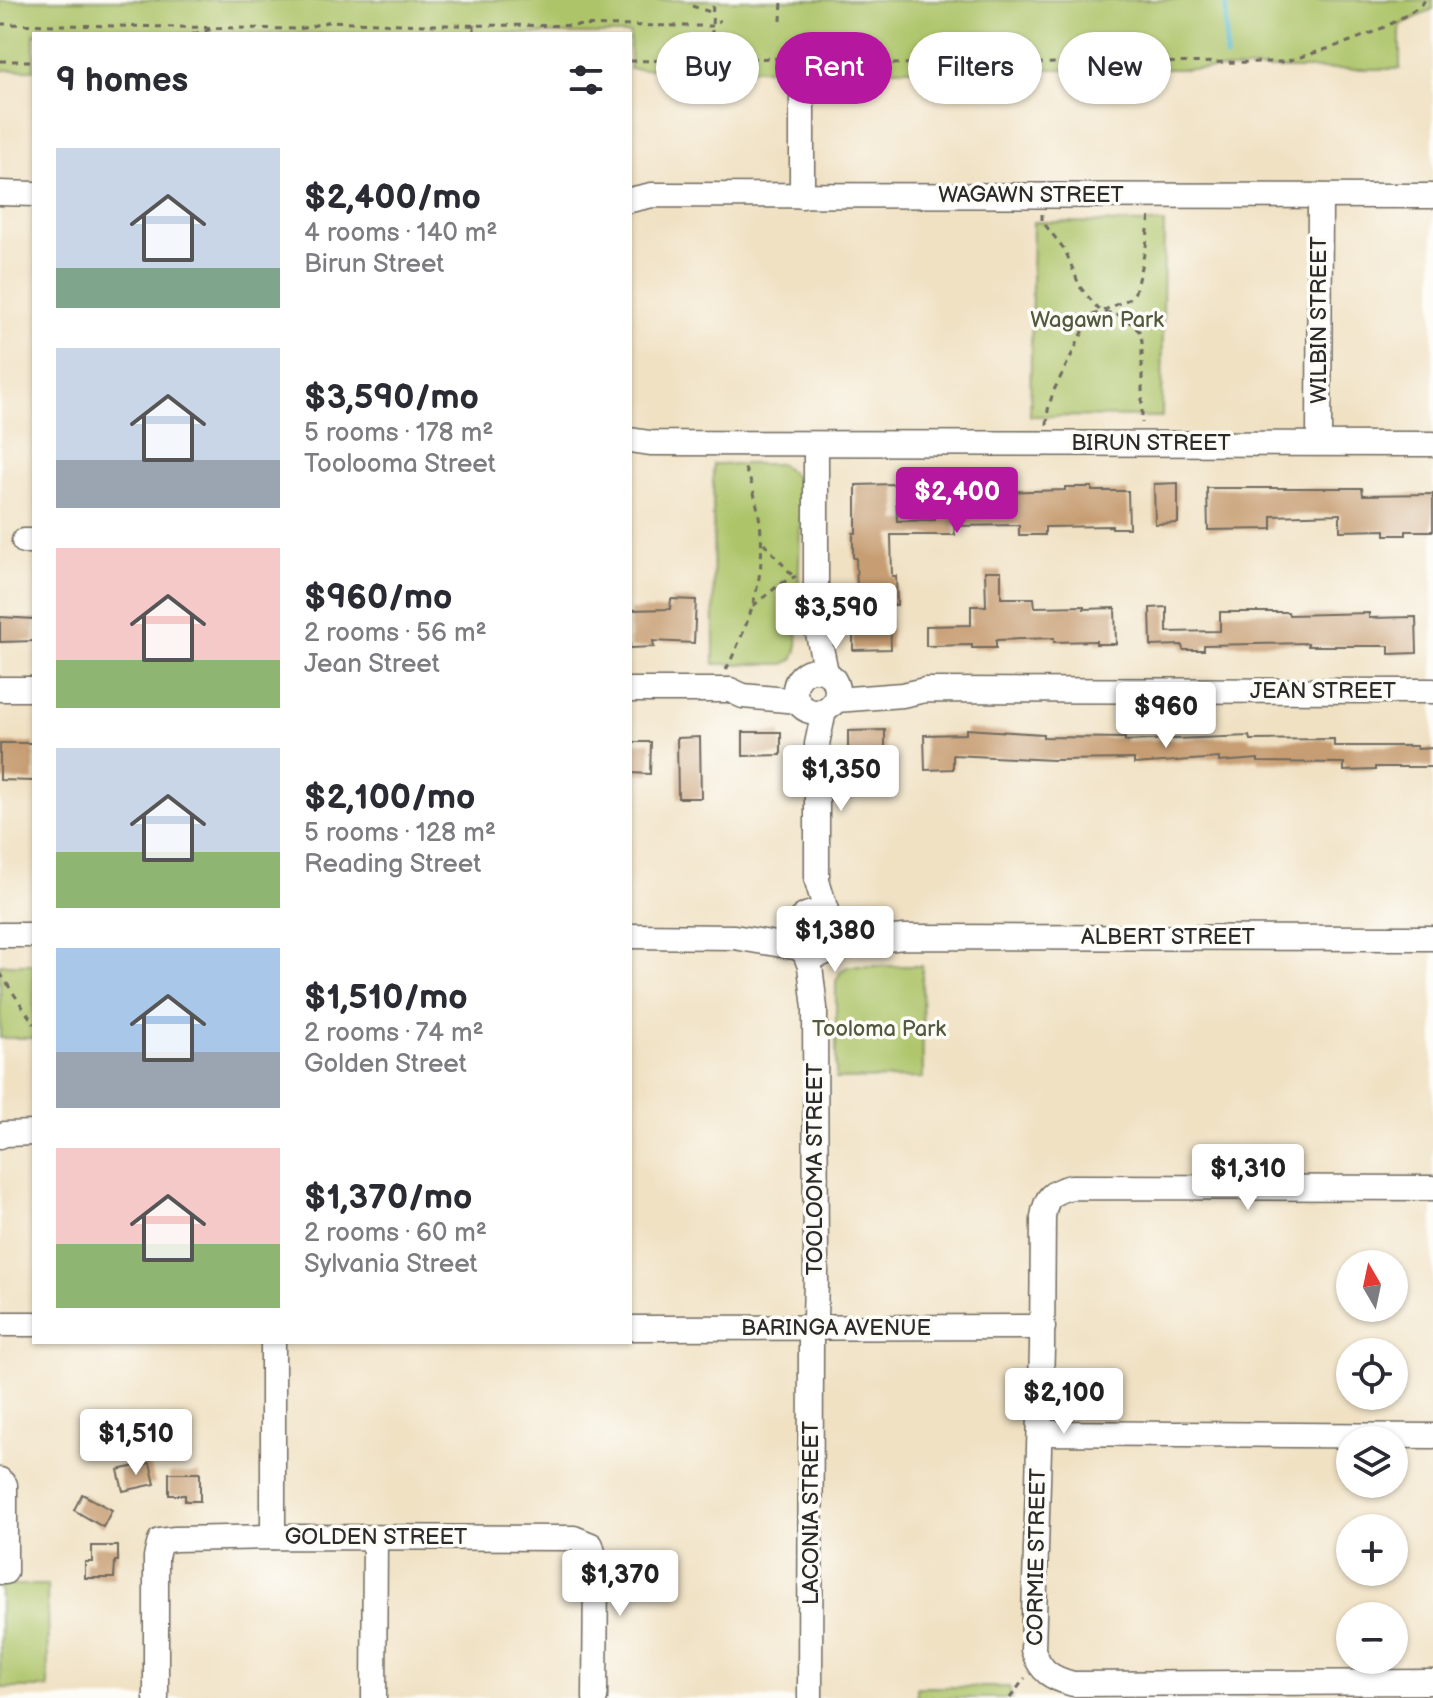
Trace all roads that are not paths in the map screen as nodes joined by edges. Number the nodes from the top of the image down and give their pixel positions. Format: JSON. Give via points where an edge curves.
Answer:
{"nodes":[{"id":1,"x":802,"y":104,"type":"edge"},
{"id":2,"x":0,"y":193,"type":"edge"},
{"id":3,"x":32,"y":194,"type":"edge"},
{"id":4,"x":802,"y":196,"type":"junction"},
{"id":5,"x":1320,"y":196,"type":"junction"},
{"id":6,"x":1433,"y":196,"type":"edge"},
{"id":7,"x":632,"y":200,"type":"edge"},
{"id":8,"x":632,"y":441,"type":"edge"},
{"id":9,"x":1319,"y":443,"type":"junction"},
{"id":10,"x":816,"y":444,"type":"junction"},
{"id":11,"x":1433,"y":444,"type":"edge"},
{"id":12,"x":0,"y":689,"type":"edge"},
{"id":13,"x":32,"y":689,"type":"edge"},
{"id":14,"x":632,"y":690,"type":"edge"},
{"id":15,"x":817,"y":690,"type":"junction"},
{"id":16,"x":1433,"y":691,"type":"edge"},
{"id":17,"x":0,"y":935,"type":"edge"},
{"id":18,"x":32,"y":935,"type":"edge"},
{"id":19,"x":815,"y":935,"type":"junction"},
{"id":20,"x":632,"y":936,"type":"edge"},
{"id":21,"x":1433,"y":938,"type":"edge"},
{"id":22,"x":32,"y":1133,"type":"edge"},
{"id":23,"x":0,"y":1136,"type":"edge"},
{"id":24,"x":1433,"y":1188,"type":"edge"},
{"id":25,"x":0,"y":1324,"type":"edge"},
{"id":26,"x":32,"y":1324,"type":"edge"},
{"id":27,"x":1043,"y":1327,"type":"junction"},
{"id":28,"x":632,"y":1328,"type":"edge"},
{"id":29,"x":813,"y":1328,"type":"junction"},
{"id":30,"x":273,"y":1344,"type":"edge"},
{"id":31,"x":1040,"y":1433,"type":"junction"},
{"id":32,"x":1433,"y":1436,"type":"edge"},
{"id":33,"x":0,"y":1480,"type":"edge"},
{"id":34,"x":273,"y":1537,"type":"junction"},
{"id":35,"x":375,"y":1538,"type":"junction"},
{"id":36,"x":0,"y":1572,"type":"edge"},
{"id":37,"x":1433,"y":1682,"type":"edge"},
{"id":38,"x":1256,"y":1690,"type":"edge"},
{"id":39,"x":156,"y":1698,"type":"edge"},
{"id":40,"x":374,"y":1698,"type":"edge"},
{"id":41,"x":595,"y":1698,"type":"edge"},
{"id":42,"x":810,"y":1698,"type":"edge"}],
"edges":[{"from":1,"to":4,"type":"street"},
{"from":2,"to":3,"type":"street"},
{"from":4,"to":5,"type":"street","name":"WAGAWN STREET"},
{"from":4,"to":7,"type":"street","name":"WAGAWN STREET","via":[[652,195]]},
{"from":5,"to":6,"type":"street","name":"WAGAWN STREET"},
{"from":5,"to":9,"type":"street","name":"WILBIN STREET"},
{"from":8,"to":10,"type":"street","name":"BIRUN STREET"},
{"from":9,"to":10,"type":"street","name":"BIRUN STREET"},
{"from":9,"to":11,"type":"street","name":"BIRUN STREET"},
{"from":10,"to":15,"type":"street","name":"TOOLOOMA STREET","via":[[804,576],[816,624]]},
{"from":12,"to":13,"type":"street"},
{"from":14,"to":15,"type":"street","name":"JEAN STREET","via":[[728,680]]},
{"from":15,"to":16,"type":"street","name":"JEAN STREET","via":[[901,685],[925,690]]},
{"from":15,"to":19,"type":"street","name":"TOOLOOMA STREET"},
{"from":17,"to":18,"type":"street"},
{"from":19,"to":20,"type":"street","name":"ALBERT STREET"},
{"from":19,"to":21,"type":"street","name":"ALBERT STREET","via":[[846,928],[904,937]]},
{"from":19,"to":29,"type":"street","name":"TOOLOOMA STREET","via":[[810,966],[815,1008]]},
{"from":22,"to":23,"type":"street"},
{"from":24,"to":27,"type":"street","name":"CORMIE STREET","via":[[1071,1187],[1045,1203]]},
{"from":25,"to":26,"type":"street"},
{"from":27,"to":29,"type":"street","name":"BARINGA AVENUE"},
{"from":27,"to":31,"type":"street","name":"CORMIE STREET"},
{"from":28,"to":29,"type":"street","name":"BARINGA AVENUE"},
{"from":29,"to":42,"type":"street","name":"LACONIA STREET"},
{"from":30,"to":34,"type":"street"},
{"from":31,"to":32,"type":"street"},
{"from":31,"to":38,"type":"street","name":"CORMIE STREET","via":[[1033,1650],[1044,1670],[1073,1684]]},
{"from":33,"to":36,"type":"street","via":[[5,1485],[5,1572]]},
{"from":34,"to":35,"type":"street","name":"GOLDEN STREET"},
{"from":34,"to":39,"type":"street","name":"GOLDEN STREET","via":[[160,1541]]},
{"from":35,"to":40,"type":"street"},
{"from":35,"to":41,"type":"street","name":"GOLDEN STREET","via":[[574,1538],[591,1545],[596,1563]]},
{"from":37,"to":38,"type":"street"}]}
